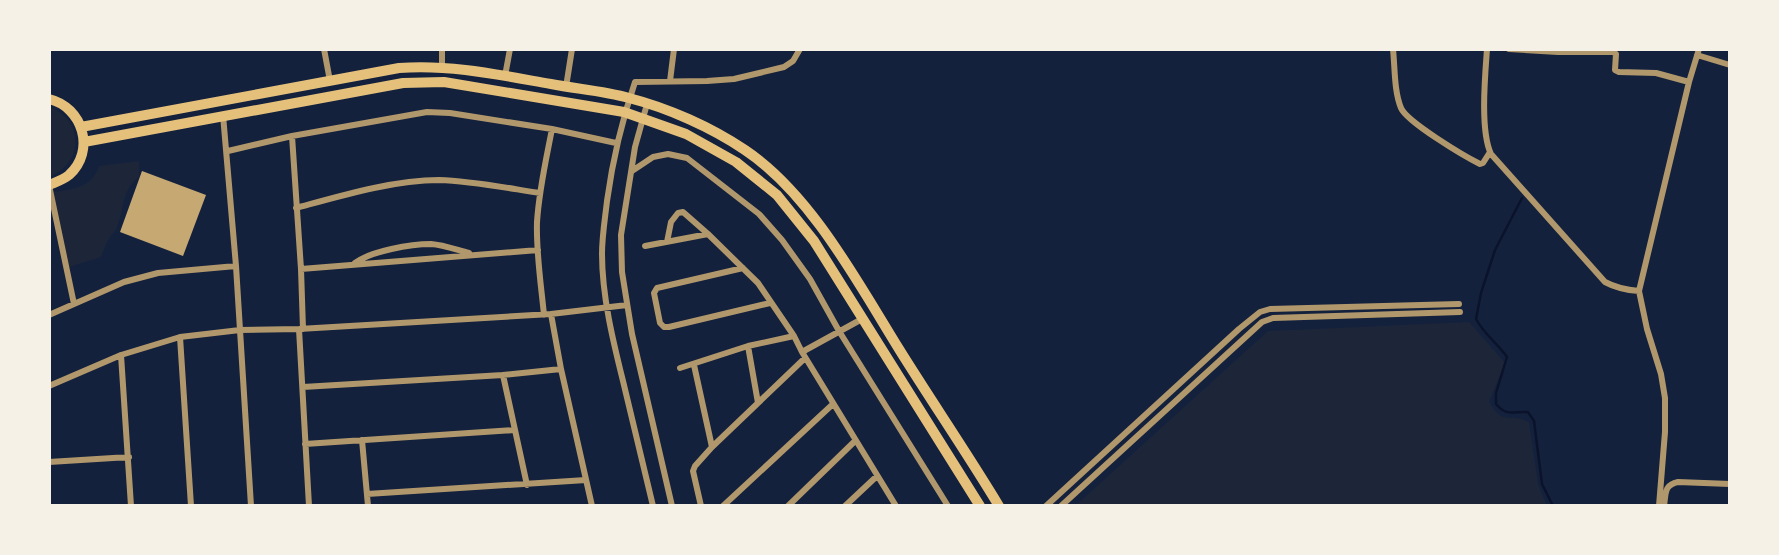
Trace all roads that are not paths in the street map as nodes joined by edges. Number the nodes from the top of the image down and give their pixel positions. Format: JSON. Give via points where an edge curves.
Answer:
{"nodes":[{"id":1,"x":324,"y":49,"type":"edge"},
{"id":2,"x":442,"y":49,"type":"edge"},
{"id":3,"x":510,"y":49,"type":"edge"},
{"id":4,"x":572,"y":49,"type":"edge"},
{"id":5,"x":674,"y":49,"type":"edge"},
{"id":6,"x":800,"y":49,"type":"edge"},
{"id":7,"x":1393,"y":49,"type":"edge"},
{"id":8,"x":1487,"y":49,"type":"edge"},
{"id":9,"x":1510,"y":49,"type":"edge"},
{"id":10,"x":1698,"y":52,"type":"edge"},
{"id":11,"x":1730,"y":65,"type":"edge"},
{"id":12,"x":442,"y":66,"type":"junction"},
{"id":13,"x":505,"y":76,"type":"junction"},
{"id":14,"x":330,"y":81,"type":"junction"},
{"id":15,"x":670,"y":81,"type":"junction"},
{"id":16,"x":1689,"y":82,"type":"junction"},
{"id":17,"x":566,"y":87,"type":"junction"},
{"id":18,"x":629,"y":98,"type":"junction"},
{"id":19,"x":49,"y":99,"type":"edge"},
{"id":20,"x":648,"y":104,"type":"junction"},
{"id":21,"x":624,"y":112,"type":"junction"},
{"id":22,"x":223,"y":115,"type":"junction"},
{"id":23,"x":643,"y":118,"type":"junction"},
{"id":24,"x":81,"y":127,"type":"junction"},
{"id":25,"x":552,"y":129,"type":"junction"},
{"id":26,"x":292,"y":136,"type":"junction"},
{"id":27,"x":84,"y":142,"type":"junction"},
{"id":28,"x":616,"y":143,"type":"junction"},
{"id":29,"x":228,"y":151,"type":"junction"},
{"id":30,"x":1490,"y":152,"type":"junction"},
{"id":31,"x":632,"y":171,"type":"junction"},
{"id":32,"x":49,"y":185,"type":"edge"},
{"id":33,"x":540,"y":193,"type":"junction"},
{"id":34,"x":296,"y":208,"type":"junction"},
{"id":35,"x":708,"y":234,"type":"junction"},
{"id":36,"x":667,"y":243,"type":"junction"},
{"id":37,"x":645,"y":246,"type":"dead end"},
{"id":38,"x":538,"y":250,"type":"junction"},
{"id":39,"x":474,"y":255,"type":"junction"},
{"id":40,"x":353,"y":264,"type":"junction"},
{"id":41,"x":236,"y":266,"type":"junction"},
{"id":42,"x":743,"y":268,"type":"junction"},
{"id":43,"x":301,"y":269,"type":"junction"},
{"id":44,"x":1639,"y":291,"type":"junction"},
{"id":45,"x":771,"y":303,"type":"junction"},
{"id":46,"x":74,"y":304,"type":"junction"},
{"id":47,"x":627,"y":305,"type":"junction"},
{"id":48,"x":608,"y":308,"type":"junction"},
{"id":49,"x":1460,"y":308,"type":"dead end"},
{"id":50,"x":1428,"y":310,"type":"junction"},
{"id":51,"x":49,"y":315,"type":"edge"},
{"id":52,"x":547,"y":315,"type":"junction"},
{"id":53,"x":862,"y":319,"type":"junction"},
{"id":54,"x":301,"y":329,"type":"junction"},
{"id":55,"x":240,"y":330,"type":"junction"},
{"id":56,"x":839,"y":331,"type":"junction"},
{"id":57,"x":794,"y":336,"type":"junction"},
{"id":58,"x":180,"y":337,"type":"junction"},
{"id":59,"x":748,"y":346,"type":"junction"},
{"id":60,"x":121,"y":355,"type":"junction"},
{"id":61,"x":803,"y":355,"type":"junction"},
{"id":62,"x":904,"y":357,"type":"junction"},
{"id":63,"x":694,"y":365,"type":"junction"},
{"id":64,"x":891,"y":365,"type":"junction"},
{"id":65,"x":680,"y":368,"type":"dead end"},
{"id":66,"x":561,"y":369,"type":"junction"},
{"id":67,"x":503,"y":375,"type":"junction"},
{"id":68,"x":49,"y":386,"type":"edge"},
{"id":69,"x":303,"y":387,"type":"junction"},
{"id":70,"x":758,"y":403,"type":"junction"},
{"id":71,"x":833,"y":404,"type":"junction"},
{"id":72,"x":515,"y":430,"type":"junction"},
{"id":73,"x":362,"y":440,"type":"junction"},
{"id":74,"x":855,"y":441,"type":"junction"},
{"id":75,"x":305,"y":444,"type":"junction"},
{"id":76,"x":712,"y":447,"type":"junction"},
{"id":77,"x":129,"y":457,"type":"junction"},
{"id":78,"x":49,"y":462,"type":"edge"},
{"id":79,"x":877,"y":476,"type":"junction"},
{"id":80,"x":586,"y":480,"type":"junction"},
{"id":81,"x":1730,"y":484,"type":"edge"},
{"id":82,"x":527,"y":485,"type":"junction"},
{"id":83,"x":367,"y":494,"type":"junction"},
{"id":84,"x":131,"y":506,"type":"edge"},
{"id":85,"x":191,"y":506,"type":"edge"},
{"id":86,"x":251,"y":506,"type":"edge"},
{"id":87,"x":309,"y":506,"type":"edge"},
{"id":88,"x":368,"y":506,"type":"edge"},
{"id":89,"x":592,"y":506,"type":"edge"},
{"id":90,"x":653,"y":506,"type":"edge"},
{"id":91,"x":672,"y":506,"type":"edge"},
{"id":92,"x":701,"y":506,"type":"edge"},
{"id":93,"x":723,"y":506,"type":"edge"},
{"id":94,"x":788,"y":506,"type":"edge"},
{"id":95,"x":845,"y":506,"type":"edge"},
{"id":96,"x":896,"y":506,"type":"edge"},
{"id":97,"x":948,"y":506,"type":"edge"},
{"id":98,"x":980,"y":506,"type":"edge"},
{"id":99,"x":999,"y":506,"type":"edge"},
{"id":100,"x":1046,"y":506,"type":"edge"},
{"id":101,"x":1061,"y":506,"type":"edge"},
{"id":102,"x":1661,"y":506,"type":"edge"}],
"edges":[{"from":1,"to":14,"type":"street"},
{"from":2,"to":12,"type":"street"},
{"from":3,"to":13,"type":"street"},
{"from":4,"to":17,"type":"street"},
{"from":5,"to":15,"type":"street"},
{"from":6,"to":15,"type":"street","via":[[793,61],[771,72],[734,79]]},
{"from":7,"to":30,"type":"street","via":[[1398,97],[1405,115],[1480,164]]},
{"from":8,"to":30,"type":"street","via":[[1485,123]]},
{"from":9,"to":16,"type":"street","via":[[1613,52],[1619,72],[1656,73]]},
{"from":10,"to":11,"type":"street"},
{"from":10,"to":16,"type":"street"},
{"from":12,"to":13,"type":"main road"},
{"from":12,"to":14,"type":"main road","via":[[398,68]]},
{"from":13,"to":17,"type":"main road"},
{"from":14,"to":24,"type":"main road"},
{"from":15,"to":18,"type":"street","via":[[635,82]]},
{"from":16,"to":44,"type":"street"},
{"from":17,"to":18,"type":"main road"},
{"from":18,"to":20,"type":"main road"},
{"from":18,"to":21,"type":"street"},
{"from":19,"to":24,"type":"main road","via":[[67,107]]},
{"from":20,"to":23,"type":"street"},
{"from":20,"to":62,"type":"main road","via":[[693,120],[746,150],[786,185],[826,232]]},
{"from":21,"to":22,"type":"main road","via":[[426,81]]},
{"from":21,"to":23,"type":"main road"},
{"from":21,"to":28,"type":"street"},
{"from":22,"to":27,"type":"main road"},
{"from":22,"to":29,"type":"street"},
{"from":23,"to":31,"type":"street"},
{"from":23,"to":53,"type":"main road","via":[[687,134],[736,162],[777,195],[814,241]]},
{"from":24,"to":27,"type":"main road"},
{"from":25,"to":26,"type":"street","via":[[427,112]]},
{"from":25,"to":28,"type":"street"},
{"from":25,"to":33,"type":"street"},
{"from":26,"to":29,"type":"street"},
{"from":26,"to":34,"type":"street"},
{"from":27,"to":32,"type":"main road","via":[[70,174]]},
{"from":28,"to":48,"type":"street","via":[[602,256]]},
{"from":29,"to":41,"type":"street"},
{"from":30,"to":44,"type":"street","via":[[1605,282]]},
{"from":31,"to":47,"type":"street","via":[[621,235]]},
{"from":31,"to":56,"type":"street","via":[[653,157],[677,155],[720,182],[782,240]]},
{"from":32,"to":46,"type":"street"},
{"from":33,"to":34,"type":"street","via":[[465,182],[414,181]]},
{"from":33,"to":38,"type":"street"},
{"from":34,"to":43,"type":"street"},
{"from":35,"to":36,"type":"street"},
{"from":35,"to":36,"type":"street","via":[[681,212],[672,218]]},
{"from":35,"to":42,"type":"street"},
{"from":36,"to":37,"type":"street"},
{"from":38,"to":39,"type":"street"},
{"from":38,"to":52,"type":"street"},
{"from":39,"to":40,"type":"street"},
{"from":39,"to":40,"type":"street","via":[[429,244],[373,254]]},
{"from":40,"to":43,"type":"street"},
{"from":41,"to":46,"type":"street","via":[[158,273]]},
{"from":41,"to":55,"type":"street"},
{"from":42,"to":45,"type":"street"},
{"from":42,"to":45,"type":"street","via":[[657,288],[660,323],[669,327]]},
{"from":43,"to":54,"type":"street"},
{"from":44,"to":102,"type":"street","via":[[1665,398]]},
{"from":45,"to":57,"type":"street"},
{"from":46,"to":51,"type":"street"},
{"from":47,"to":48,"type":"street"},
{"from":47,"to":91,"type":"street"},
{"from":48,"to":52,"type":"street"},
{"from":48,"to":90,"type":"street"},
{"from":49,"to":50,"type":"street"},
{"from":50,"to":100,"type":"street","via":[[1260,312]]},
{"from":50,"to":101,"type":"street","via":[[1262,322]]},
{"from":52,"to":54,"type":"street"},
{"from":52,"to":66,"type":"street"},
{"from":53,"to":56,"type":"street"},
{"from":53,"to":64,"type":"main road"},
{"from":54,"to":55,"type":"street"},
{"from":54,"to":69,"type":"street"},
{"from":55,"to":58,"type":"street"},
{"from":55,"to":86,"type":"street"},
{"from":56,"to":61,"type":"street"},
{"from":56,"to":97,"type":"street"},
{"from":57,"to":59,"type":"street"},
{"from":57,"to":61,"type":"street"},
{"from":58,"to":60,"type":"street"},
{"from":58,"to":85,"type":"street"},
{"from":59,"to":63,"type":"street"},
{"from":59,"to":70,"type":"street"},
{"from":60,"to":68,"type":"street"},
{"from":60,"to":77,"type":"street"},
{"from":61,"to":70,"type":"street"},
{"from":61,"to":71,"type":"street"},
{"from":62,"to":64,"type":"main road"},
{"from":62,"to":99,"type":"main road"},
{"from":63,"to":65,"type":"street"},
{"from":63,"to":76,"type":"street"},
{"from":64,"to":98,"type":"main road"},
{"from":66,"to":67,"type":"street"},
{"from":66,"to":80,"type":"street"},
{"from":67,"to":69,"type":"street"},
{"from":67,"to":72,"type":"street"},
{"from":69,"to":75,"type":"street"},
{"from":70,"to":76,"type":"street"},
{"from":71,"to":74,"type":"street"},
{"from":71,"to":93,"type":"street"},
{"from":72,"to":73,"type":"street"},
{"from":72,"to":82,"type":"street"},
{"from":73,"to":75,"type":"street"},
{"from":73,"to":83,"type":"street"},
{"from":74,"to":79,"type":"street"},
{"from":74,"to":94,"type":"street"},
{"from":75,"to":87,"type":"street"},
{"from":76,"to":92,"type":"street","via":[[693,471]]},
{"from":77,"to":78,"type":"street"},
{"from":77,"to":84,"type":"street"},
{"from":79,"to":95,"type":"street"},
{"from":79,"to":96,"type":"street"},
{"from":80,"to":82,"type":"street"},
{"from":80,"to":89,"type":"street"},
{"from":81,"to":102,"type":"street","via":[[1671,484]]},
{"from":82,"to":83,"type":"street"},
{"from":83,"to":88,"type":"street"}]}
